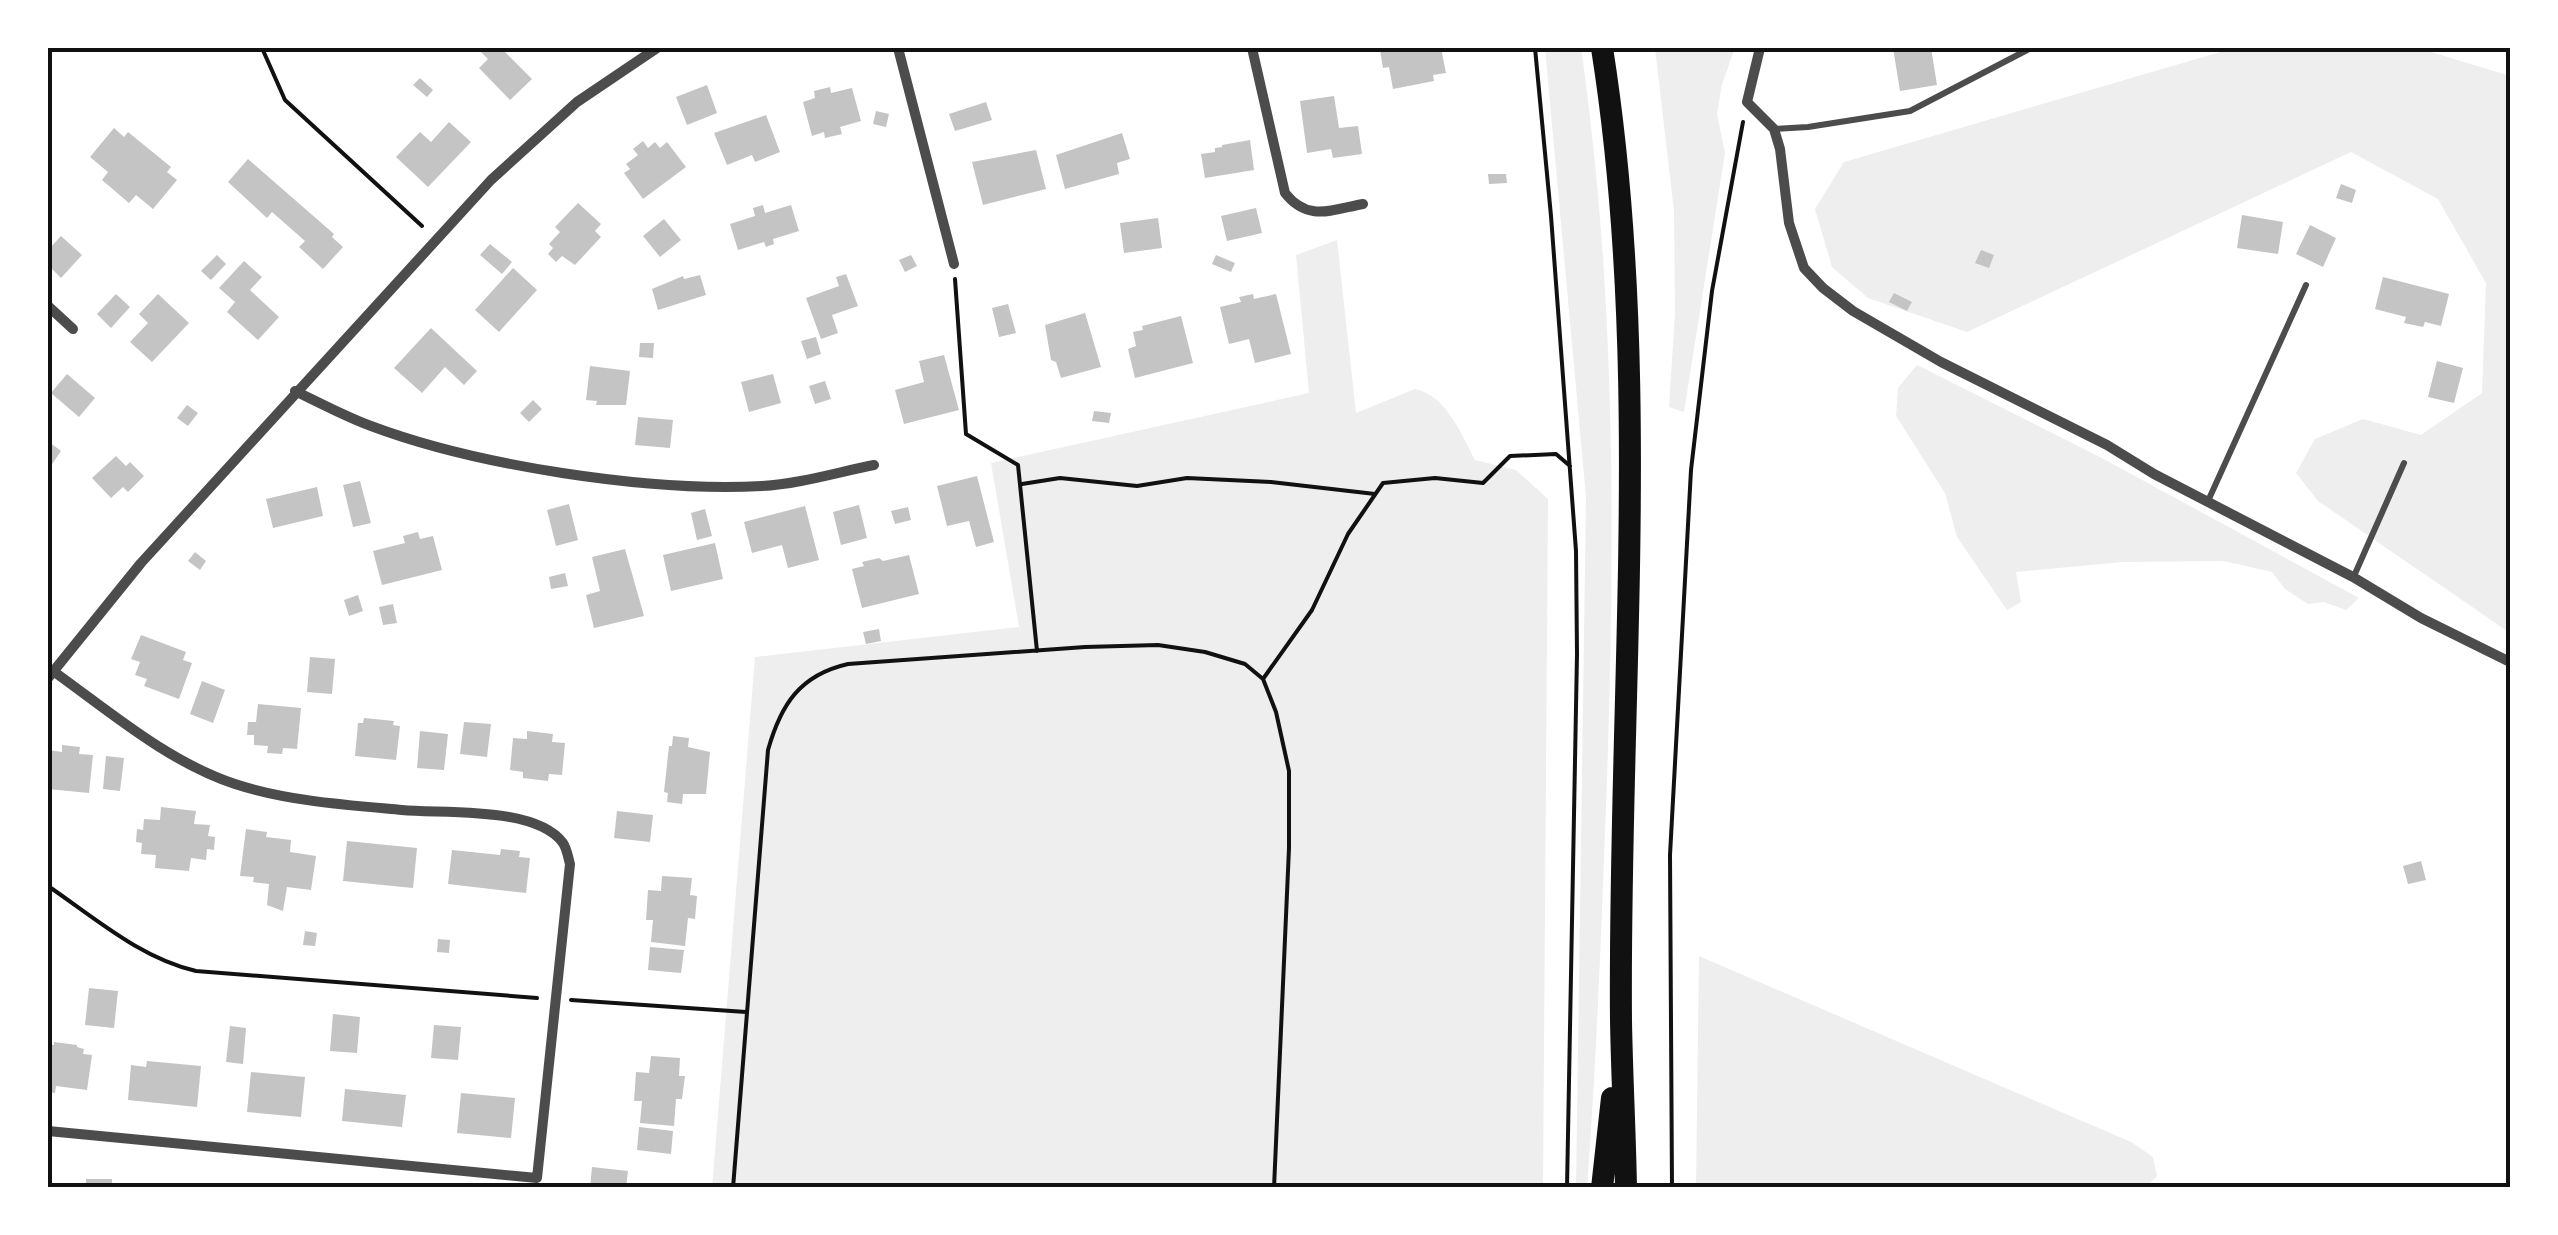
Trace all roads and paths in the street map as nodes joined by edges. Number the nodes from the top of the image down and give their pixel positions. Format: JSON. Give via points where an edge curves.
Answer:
{"nodes":[{"id":1,"x":262,"y":48,"type":"edge"},
{"id":2,"x":657,"y":48,"type":"edge"},
{"id":3,"x":898,"y":48,"type":"edge"},
{"id":4,"x":1252,"y":48,"type":"edge"},
{"id":5,"x":1535,"y":48,"type":"edge"},
{"id":6,"x":1602,"y":48,"type":"edge"},
{"id":7,"x":1760,"y":48,"type":"edge"},
{"id":8,"x":2031,"y":48,"type":"edge"},
{"id":9,"x":1747,"y":102,"type":"junction"},
{"id":10,"x":1774,"y":129,"type":"junction"},
{"id":11,"x":1364,"y":204,"type":"dead end"},
{"id":12,"x":437,"y":240,"type":"junction"},
{"id":13,"x":954,"y":264,"type":"joint"},
{"id":14,"x":2306,"y":285,"type":"dead end"},
{"id":15,"x":48,"y":306,"type":"edge"},
{"id":16,"x":73,"y":329,"type":"dead end"},
{"id":17,"x":295,"y":391,"type":"junction"},
{"id":18,"x":2404,"y":463,"type":"dead end"},
{"id":19,"x":874,"y":465,"type":"dead end"},
{"id":20,"x":1570,"y":466,"type":"junction"},
{"id":21,"x":1020,"y":484,"type":"junction"},
{"id":22,"x":1375,"y":494,"type":"junction"},
{"id":23,"x":2208,"y":501,"type":"junction"},
{"id":24,"x":2353,"y":577,"type":"junction"},
{"id":25,"x":1037,"y":651,"type":"junction"},
{"id":26,"x":2510,"y":662,"type":"edge"},
{"id":27,"x":50,"y":674,"type":"edge"},
{"id":28,"x":1263,"y":679,"type":"junction"},
{"id":29,"x":48,"y":886,"type":"edge"},
{"id":30,"x":556,"y":999,"type":"junction"},
{"id":31,"x":746,"y":1012,"type":"junction"},
{"id":32,"x":1621,"y":1020,"type":"junction"},
{"id":33,"x":48,"y":1131,"type":"edge"},
{"id":34,"x":537,"y":1183,"type":"edge"},
{"id":35,"x":733,"y":1188,"type":"edge"},
{"id":36,"x":1274,"y":1188,"type":"edge"},
{"id":37,"x":1566,"y":1188,"type":"edge"},
{"id":38,"x":1602,"y":1188,"type":"edge"},
{"id":39,"x":1626,"y":1188,"type":"edge"},
{"id":40,"x":1672,"y":1188,"type":"edge"}],
"edges":[{"from":1,"to":12,"type":"path","via":[[284,100]]},
{"from":2,"to":12,"type":"street","via":[[577,102]]},
{"from":3,"to":13,"type":"street"},
{"from":4,"to":11,"type":"street","via":[[1285,194],[1297,208],[1314,212]]},
{"from":5,"to":20,"type":"path"},
{"from":6,"to":32,"type":"highway","via":[[1619,187],[1632,538]]},
{"from":7,"to":9,"type":"street"},
{"from":8,"to":10,"type":"lane","via":[[1910,110]]},
{"from":9,"to":10,"type":"street"},
{"from":9,"to":40,"type":"path","via":[[1712,291],[1692,470],[1670,855]]},
{"from":10,"to":23,"type":"street","via":[[1788,223],[1804,268],[1823,288],[1941,362]]},
{"from":12,"to":17,"type":"street"},
{"from":13,"to":21,"type":"path","via":[[966,434],[1018,465]]},
{"from":14,"to":23,"type":"lane"},
{"from":15,"to":16,"type":"street"},
{"from":17,"to":19,"type":"street","via":[[371,426],[442,446],[654,484],[764,486]]},
{"from":17,"to":27,"type":"street"},
{"from":18,"to":24,"type":"lane"},
{"from":20,"to":22,"type":"path","via":[[1556,454],[1510,456],[1482,483],[1382,483]]},
{"from":20,"to":37,"type":"path","via":[[1577,654]]},
{"from":21,"to":22,"type":"path","via":[[1060,478],[1137,486],[1187,478]]},
{"from":21,"to":25,"type":"path"},
{"from":22,"to":28,"type":"path","via":[[1312,610]]},
{"from":23,"to":24,"type":"street"},
{"from":24,"to":26,"type":"street"},
{"from":25,"to":28,"type":"path","via":[[1158,646],[1244,664]]},
{"from":25,"to":31,"type":"path","via":[[848,664],[821,670],[804,684],[775,725],[768,750]]},
{"from":27,"to":30,"type":"street","via":[[231,783],[402,810],[526,819],[550,830],[565,845],[570,864]]},
{"from":28,"to":36,"type":"path","via":[[1289,770]]},
{"from":29,"to":30,"type":"path","via":[[142,952],[196,971]]},
{"from":30,"to":31,"type":"path"},
{"from":30,"to":34,"type":"street"},
{"from":31,"to":35,"type":"path"},
{"from":32,"to":38,"type":"highway"},
{"from":32,"to":39,"type":"highway"},
{"from":33,"to":34,"type":"street"}]}
